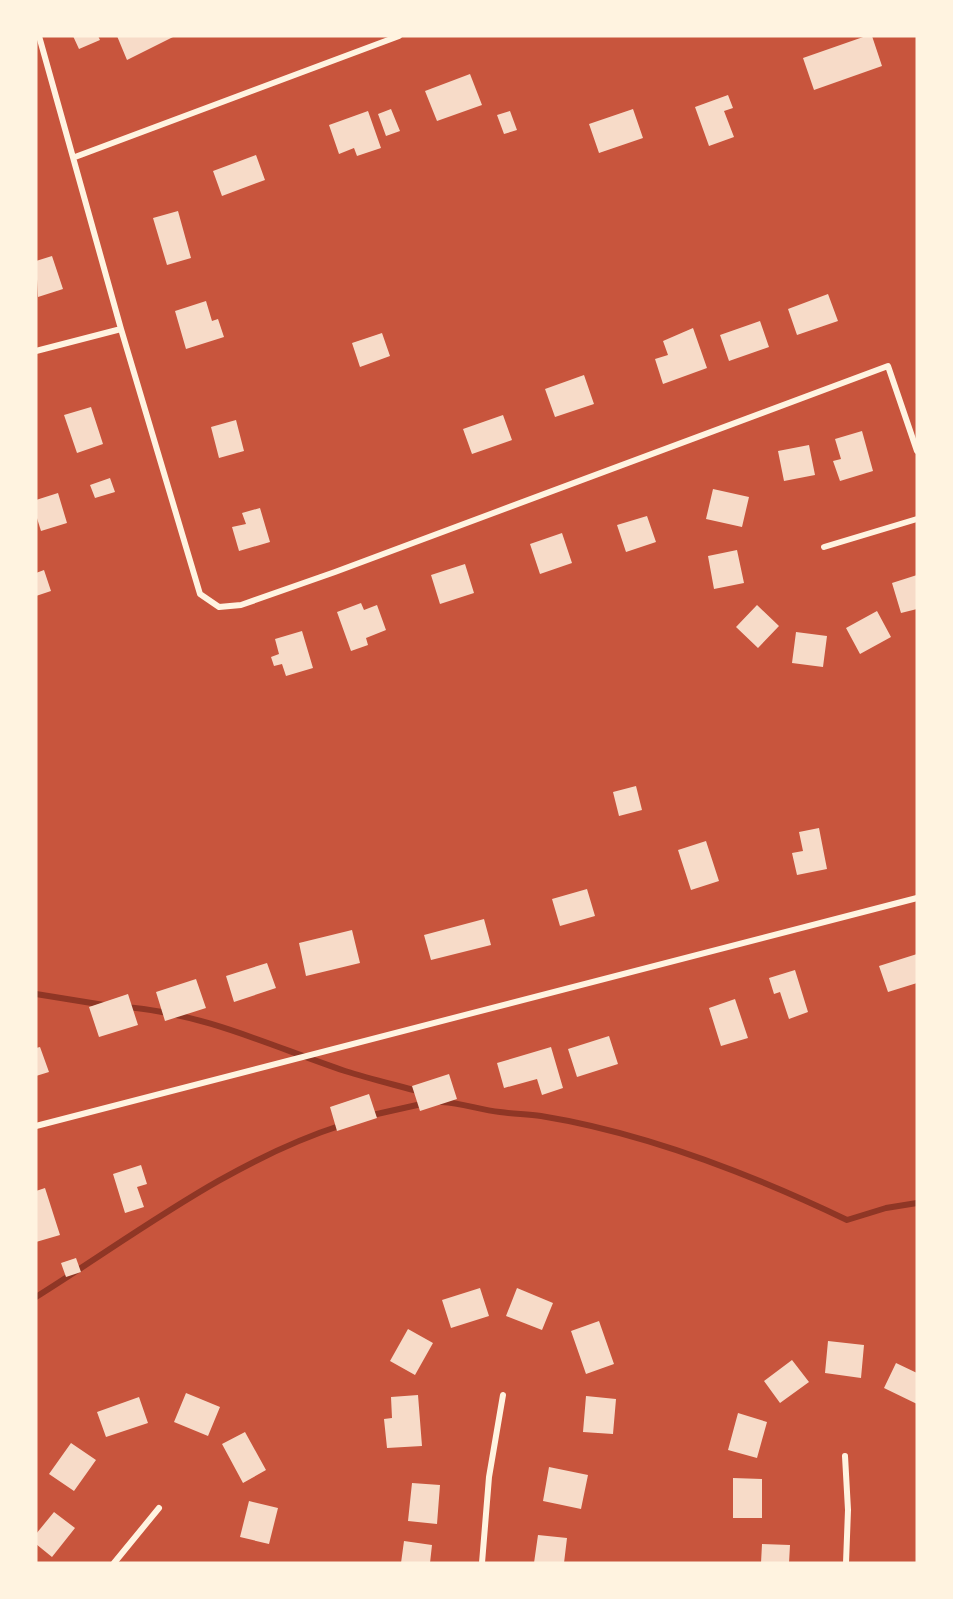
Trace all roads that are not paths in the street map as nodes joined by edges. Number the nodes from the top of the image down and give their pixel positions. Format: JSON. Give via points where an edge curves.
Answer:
{"nodes":[{"id":1,"x":39,"y":36,"type":"edge"},
{"id":2,"x":399,"y":36,"type":"edge"},
{"id":3,"x":75,"y":157,"type":"junction"},
{"id":4,"x":121,"y":329,"type":"junction"},
{"id":5,"x":36,"y":351,"type":"edge"},
{"id":6,"x":917,"y":451,"type":"edge"},
{"id":7,"x":917,"y":519,"type":"edge"},
{"id":8,"x":824,"y":547,"type":"dead end"},
{"id":9,"x":917,"y":898,"type":"edge"},
{"id":10,"x":36,"y":1126,"type":"edge"},
{"id":11,"x":503,"y":1395,"type":"dead end"},
{"id":12,"x":845,"y":1456,"type":"dead end"},
{"id":13,"x":159,"y":1508,"type":"dead end"},
{"id":14,"x":114,"y":1563,"type":"edge"},
{"id":15,"x":482,"y":1563,"type":"edge"},
{"id":16,"x":846,"y":1563,"type":"edge"}],
"edges":[{"from":1,"to":3,"type":"street"},
{"from":2,"to":3,"type":"street"},
{"from":3,"to":4,"type":"street"},
{"from":4,"to":5,"type":"street"},
{"from":4,"to":6,"type":"street","via":[[200,594],[219,607],[241,605],[335,572],[888,366]]},
{"from":7,"to":8,"type":"street"},
{"from":9,"to":10,"type":"street"},
{"from":11,"to":15,"type":"street","via":[[489,1477]]},
{"from":12,"to":16,"type":"street"},
{"from":13,"to":14,"type":"street"}]}
